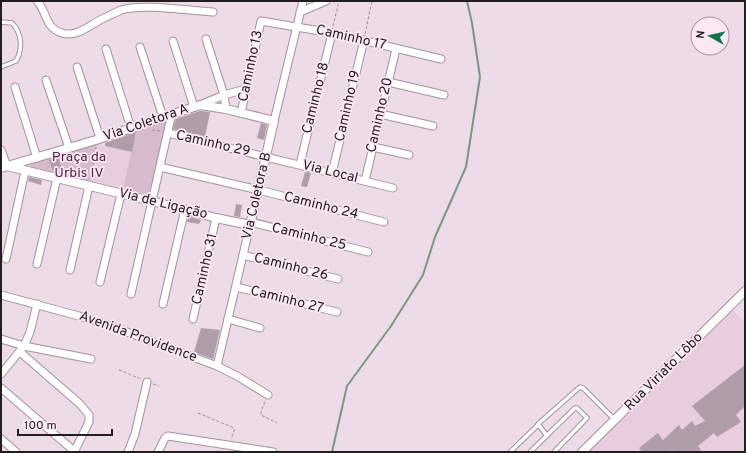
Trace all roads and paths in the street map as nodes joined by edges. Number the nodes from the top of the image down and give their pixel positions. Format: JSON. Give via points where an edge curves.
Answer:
{"nodes":[{"id":1,"x":37,"y":1,"type":"edge"},
{"id":2,"x":303,"y":1,"type":"edge"},
{"id":3,"x":326,"y":1,"type":"edge"},
{"id":4,"x":339,"y":1,"type":"edge"},
{"id":5,"x":372,"y":1,"type":"edge"},
{"id":6,"x":213,"y":12,"type":"dead end"},
{"id":7,"x":300,"y":12,"type":"junction"},
{"id":8,"x":261,"y":21,"type":"joint"},
{"id":9,"x":1,"y":22,"type":"edge"},
{"id":10,"x":297,"y":26,"type":"junction"},
{"id":11,"x":332,"y":33,"type":"junction"},
{"id":12,"x":206,"y":39,"type":"dead end"},
{"id":13,"x":173,"y":40,"type":"dead end"},
{"id":14,"x":364,"y":40,"type":"junction"},
{"id":15,"x":140,"y":47,"type":"dead end"},
{"id":16,"x":106,"y":49,"type":"dead end"},
{"id":17,"x":396,"y":49,"type":"junction"},
{"id":18,"x":441,"y":59,"type":"dead end"},
{"id":19,"x":77,"y":66,"type":"dead end"},
{"id":20,"x":1,"y":67,"type":"edge"},
{"id":21,"x":46,"y":80,"type":"dead end"},
{"id":22,"x":388,"y":82,"type":"junction"},
{"id":23,"x":15,"y":87,"type":"dead end"},
{"id":24,"x":246,"y":89,"type":"junction"},
{"id":25,"x":224,"y":95,"type":"junction"},
{"id":26,"x":444,"y":95,"type":"dead end"},
{"id":27,"x":197,"y":106,"type":"junction"},
{"id":28,"x":226,"y":110,"type":"junction"},
{"id":29,"x":240,"y":113,"type":"junction"},
{"id":30,"x":172,"y":114,"type":"junction"},
{"id":31,"x":380,"y":114,"type":"junction"},
{"id":32,"x":163,"y":117,"type":"junction"},
{"id":33,"x":274,"y":121,"type":"junction"},
{"id":34,"x":433,"y":126,"type":"dead end"},
{"id":35,"x":131,"y":128,"type":"junction"},
{"id":36,"x":148,"y":129,"type":"dead end"},
{"id":37,"x":168,"y":133,"type":"junction"},
{"id":38,"x":98,"y":139,"type":"junction"},
{"id":39,"x":373,"y":147,"type":"junction"},
{"id":40,"x":69,"y":148,"type":"junction"},
{"id":41,"x":1,"y":150,"type":"edge"},
{"id":42,"x":409,"y":155,"type":"dead end"},
{"id":43,"x":266,"y":156,"type":"junction"},
{"id":44,"x":37,"y":158,"type":"junction"},
{"id":45,"x":300,"y":164,"type":"junction"},
{"id":46,"x":4,"y":167,"type":"edge"},
{"id":47,"x":160,"y":167,"type":"junction"},
{"id":48,"x":25,"y":170,"type":"junction"},
{"id":49,"x":332,"y":172,"type":"junction"},
{"id":50,"x":57,"y":178,"type":"junction"},
{"id":51,"x":365,"y":180,"type":"junction"},
{"id":52,"x":89,"y":186,"type":"junction"},
{"id":53,"x":393,"y":188,"type":"dead end"},
{"id":54,"x":259,"y":190,"type":"junction"},
{"id":55,"x":121,"y":194,"type":"junction"},
{"id":56,"x":152,"y":201,"type":"junction"},
{"id":57,"x":185,"y":209,"type":"junction"},
{"id":58,"x":216,"y":218,"type":"junction"},
{"id":59,"x":384,"y":222,"type":"dead end"},
{"id":60,"x":251,"y":224,"type":"junction"},
{"id":61,"x":368,"y":252,"type":"dead end"},
{"id":62,"x":243,"y":255,"type":"junction"},
{"id":63,"x":6,"y":259,"type":"dead end"},
{"id":64,"x":36,"y":264,"type":"dead end"},
{"id":65,"x":70,"y":270,"type":"dead end"},
{"id":66,"x":338,"y":279,"type":"dead end"},
{"id":67,"x":100,"y":282,"type":"dead end"},
{"id":68,"x":236,"y":287,"type":"junction"},
{"id":69,"x":745,"y":291,"type":"edge"},
{"id":70,"x":131,"y":294,"type":"dead end"},
{"id":71,"x":1,"y":295,"type":"edge"},
{"id":72,"x":37,"y":304,"type":"junction"},
{"id":73,"x":163,"y":304,"type":"dead end"},
{"id":74,"x":337,"y":312,"type":"dead end"},
{"id":75,"x":193,"y":319,"type":"dead end"},
{"id":76,"x":228,"y":319,"type":"junction"},
{"id":77,"x":260,"y":328,"type":"dead end"},
{"id":78,"x":1,"y":339,"type":"edge"},
{"id":79,"x":22,"y":349,"type":"junction"},
{"id":80,"x":91,"y":359,"type":"dead end"},
{"id":81,"x":217,"y":366,"type":"junction"},
{"id":82,"x":119,"y":370,"type":"dead end"},
{"id":83,"x":1,"y":374,"type":"edge"},
{"id":84,"x":147,"y":382,"type":"junction"},
{"id":85,"x":160,"y":386,"type":"dead end"},
{"id":86,"x":1,"y":388,"type":"edge"},
{"id":87,"x":268,"y":395,"type":"joint"},
{"id":88,"x":198,"y":413,"type":"dead end"},
{"id":89,"x":615,"y":420,"type":"junction"},
{"id":90,"x":277,"y":423,"type":"dead end"},
{"id":91,"x":538,"y":425,"type":"junction"},
{"id":92,"x":547,"y":436,"type":"junction"},
{"id":93,"x":1,"y":439,"type":"edge"},
{"id":94,"x":229,"y":445,"type":"junction"},
{"id":95,"x":16,"y":452,"type":"edge"},
{"id":96,"x":74,"y":452,"type":"edge"},
{"id":97,"x":128,"y":452,"type":"edge"},
{"id":98,"x":158,"y":452,"type":"edge"},
{"id":99,"x":273,"y":452,"type":"edge"},
{"id":100,"x":510,"y":452,"type":"edge"},
{"id":101,"x":530,"y":452,"type":"edge"},
{"id":102,"x":554,"y":452,"type":"edge"},
{"id":103,"x":582,"y":452,"type":"edge"}],
"edges":[{"from":1,"to":6,"type":"street","via":[[50,26],[67,34],[128,8]]},
{"from":2,"to":7,"type":"street","name":"Via Coletora B"},
{"from":3,"to":7,"type":"street"},
{"from":4,"to":11,"type":"path"},
{"from":5,"to":14,"type":"path"},
{"from":7,"to":10,"type":"street","name":"Via Coletora B"},
{"from":8,"to":10,"type":"street","name":"Caminho 17"},
{"from":8,"to":24,"type":"street","name":"Caminho 13"},
{"from":9,"to":20,"type":"lane","via":[[16,26],[21,44],[16,61]]},
{"from":10,"to":11,"type":"street","name":"Caminho 17"},
{"from":10,"to":33,"type":"street","name":"Via Coletora B"},
{"from":11,"to":14,"type":"street","name":"Caminho 17"},
{"from":11,"to":45,"type":"street","name":"Caminho 18"},
{"from":12,"to":25,"type":"street"},
{"from":13,"to":27,"type":"street"},
{"from":14,"to":17,"type":"street","name":"Caminho 17"},
{"from":14,"to":49,"type":"street","name":"Caminho 19"},
{"from":15,"to":32,"type":"street"},
{"from":16,"to":35,"type":"street"},
{"from":17,"to":18,"type":"street","name":"Caminho 17"},
{"from":17,"to":22,"type":"street","name":"Caminho 20"},
{"from":19,"to":38,"type":"street"},
{"from":21,"to":40,"type":"street"},
{"from":22,"to":26,"type":"street"},
{"from":22,"to":31,"type":"street","name":"Caminho 20"},
{"from":23,"to":44,"type":"street"},
{"from":24,"to":25,"type":"street","name":"Via Coletora A"},
{"from":24,"to":29,"type":"street","name":"Caminho 13"},
{"from":25,"to":27,"type":"street","name":"Via Coletora A"},
{"from":25,"to":28,"type":"street"},
{"from":27,"to":28,"type":"street","name":"Via Coletora A"},
{"from":27,"to":30,"type":"street","name":"Via Coletora A"},
{"from":28,"to":29,"type":"street","name":"Via Coletora A"},
{"from":29,"to":33,"type":"street","name":"Via Coletora A"},
{"from":30,"to":32,"type":"street","name":"Via Coletora A"},
{"from":30,"to":37,"type":"street"},
{"from":31,"to":34,"type":"street"},
{"from":31,"to":39,"type":"street","name":"Caminho 20"},
{"from":32,"to":35,"type":"street","name":"Via Coletora A"},
{"from":33,"to":43,"type":"street","name":"Via Coletora B"},
{"from":35,"to":38,"type":"street","name":"Via Coletora A"},
{"from":36,"to":37,"type":"path","name":"Caminho 29"},
{"from":37,"to":43,"type":"street","name":"Caminho 29"},
{"from":37,"to":47,"type":"street"},
{"from":38,"to":40,"type":"street","name":"Via Coletora A"},
{"from":38,"to":52,"type":"path"},
{"from":39,"to":42,"type":"street"},
{"from":39,"to":51,"type":"street","name":"Caminho 20"},
{"from":40,"to":44,"type":"street","name":"Via Coletora A"},
{"from":41,"to":46,"type":"street"},
{"from":43,"to":45,"type":"street","name":"Via Local"},
{"from":43,"to":54,"type":"street","name":"Via Coletora B"},
{"from":44,"to":46,"type":"street","name":"Via Coletora A"},
{"from":45,"to":49,"type":"street","name":"Via Local"},
{"from":46,"to":48,"type":"street","name":"Via de Ligação"},
{"from":47,"to":54,"type":"street","name":"Caminho 24"},
{"from":47,"to":56,"type":"street"},
{"from":48,"to":50,"type":"street","name":"Via de Ligação"},
{"from":48,"to":63,"type":"street"},
{"from":49,"to":51,"type":"street","name":"Via Local"},
{"from":50,"to":52,"type":"street","name":"Via de Ligação"},
{"from":50,"to":64,"type":"street"},
{"from":51,"to":53,"type":"street","name":"Via Local"},
{"from":52,"to":55,"type":"street","name":"Via de Ligação"},
{"from":52,"to":65,"type":"street"},
{"from":54,"to":59,"type":"street","name":"Caminho 24"},
{"from":54,"to":60,"type":"street","name":"Via Coletora B"},
{"from":55,"to":56,"type":"street","name":"Via de Ligação"},
{"from":55,"to":67,"type":"street"},
{"from":56,"to":57,"type":"street","name":"Via de Ligação"},
{"from":56,"to":70,"type":"street"},
{"from":57,"to":58,"type":"street","name":"Via de Ligação"},
{"from":57,"to":73,"type":"street"},
{"from":58,"to":60,"type":"street","name":"Via de Ligação"},
{"from":58,"to":75,"type":"street","name":"Caminho 31"},
{"from":60,"to":61,"type":"street","name":"Caminho 25"},
{"from":60,"to":62,"type":"street","name":"Via Coletora B"},
{"from":62,"to":66,"type":"street","name":"Caminho 26"},
{"from":62,"to":68,"type":"street","name":"Via Coletora B"},
{"from":68,"to":74,"type":"street","name":"Caminho 27"},
{"from":68,"to":76,"type":"street","name":"Via Coletora B"},
{"from":69,"to":89,"type":"street","name":"Rua Viriato Lôbo"},
{"from":71,"to":72,"type":"street","name":"Avenida Providence"},
{"from":72,"to":79,"type":"street","via":[[30,332]]},
{"from":72,"to":81,"type":"street","name":"Avenida Providence","via":[[90,319]]},
{"from":76,"to":77,"type":"street"},
{"from":76,"to":81,"type":"street","name":"Via Coletora B"},
{"from":78,"to":79,"type":"street"},
{"from":79,"to":80,"type":"street"},
{"from":79,"to":83,"type":"street"},
{"from":79,"to":96,"type":"street","via":[[90,415]]},
{"from":81,"to":87,"type":"street","name":"Avenida Providence"},
{"from":82,"to":84,"type":"path"},
{"from":84,"to":85,"type":"path"},
{"from":84,"to":97,"type":"street","via":[[135,434]]},
{"from":86,"to":96,"type":"street"},
{"from":87,"to":90,"type":"path","via":[[261,414]]},
{"from":88,"to":94,"type":"path","via":[[234,428]]},
{"from":89,"to":91,"type":"lane","via":[[580,387]]},
{"from":89,"to":103,"type":"street","name":"Rua Viriato Lôbo"},
{"from":91,"to":92,"type":"lane"},
{"from":91,"to":100,"type":"lane"},
{"from":92,"to":101,"type":"lane"},
{"from":92,"to":102,"type":"lane","via":[[575,408],[587,418]]},
{"from":93,"to":95,"type":"street"},
{"from":94,"to":98,"type":"street","via":[[166,436]]},
{"from":94,"to":99,"type":"street"}]}
